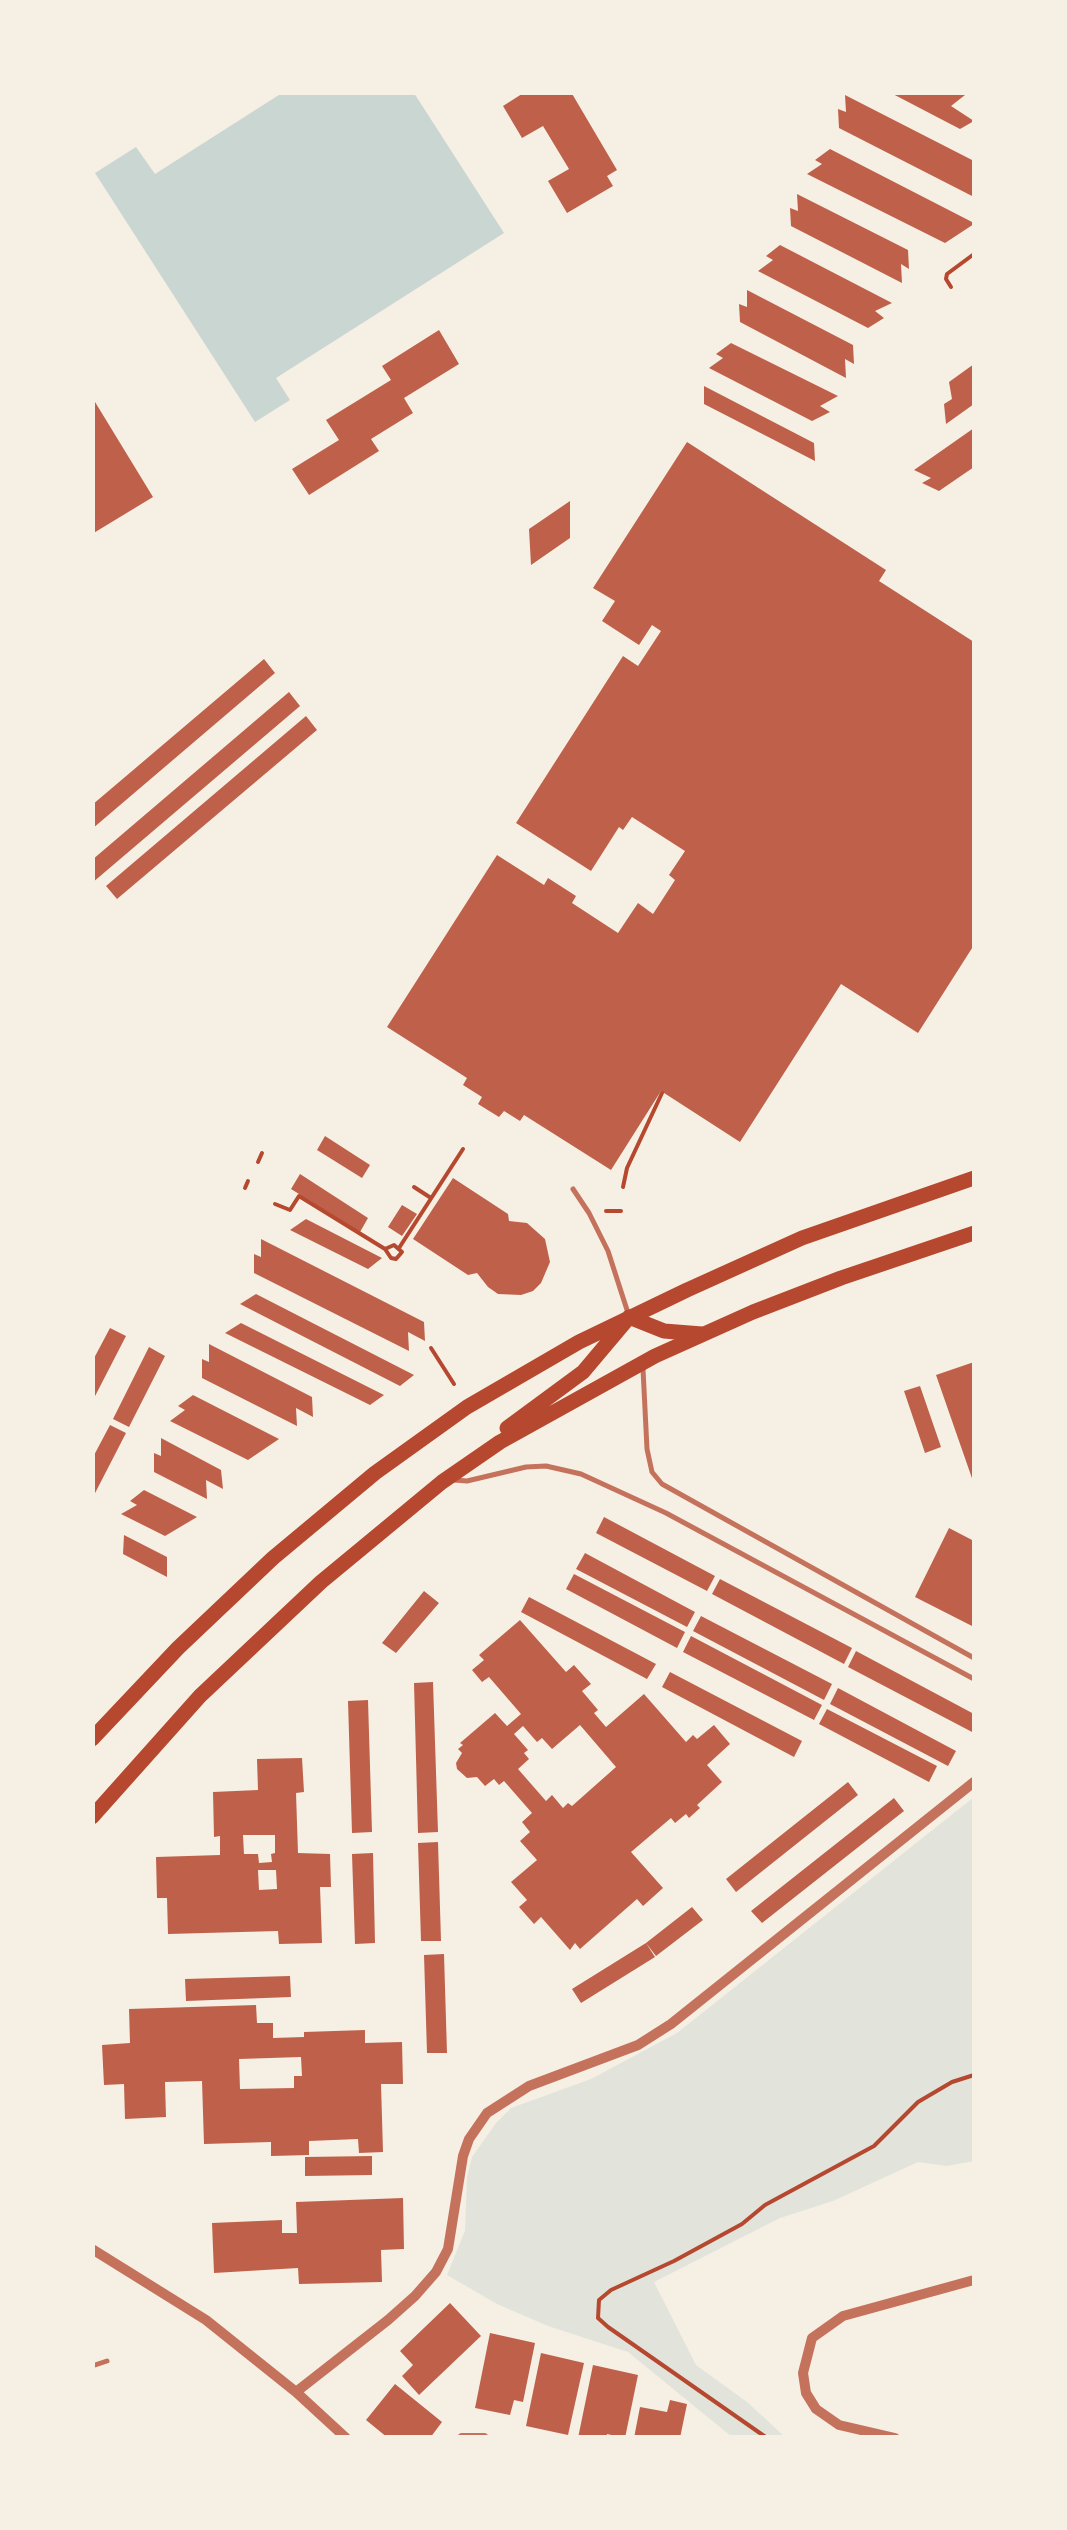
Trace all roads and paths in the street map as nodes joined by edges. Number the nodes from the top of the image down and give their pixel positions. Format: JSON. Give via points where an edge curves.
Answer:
{"nodes":[{"id":1,"x":974,"y":254,"type":"edge"},
{"id":2,"x":951,"y":287,"type":"dead end"},
{"id":3,"x":662,"y":1094,"type":"dead end"},
{"id":4,"x":463,"y":1149,"type":"dead end"},
{"id":5,"x":262,"y":1153,"type":"dead end"},
{"id":6,"x":258,"y":1162,"type":"dead end"},
{"id":7,"x":974,"y":1178,"type":"edge"},
{"id":8,"x":248,"y":1181,"type":"dead end"},
{"id":9,"x":414,"y":1187,"type":"dead end"},
{"id":10,"x":623,"y":1187,"type":"dead end"},
{"id":11,"x":245,"y":1188,"type":"dead end"},
{"id":12,"x":572,"y":1190,"type":"dead end"},
{"id":13,"x":431,"y":1198,"type":"junction"},
{"id":14,"x":275,"y":1204,"type":"dead end"},
{"id":15,"x":621,"y":1204,"type":"dead end"},
{"id":16,"x":606,"y":1211,"type":"dead end"},
{"id":17,"x":974,"y":1233,"type":"edge"},
{"id":18,"x":398,"y":1248,"type":"junction"},
{"id":19,"x":386,"y":1249,"type":"junction"},
{"id":20,"x":629,"y":1317,"type":"junction"},
{"id":21,"x":704,"y":1334,"type":"junction"},
{"id":22,"x":431,"y":1348,"type":"dead end"},
{"id":23,"x":642,"y":1364,"type":"junction"},
{"id":24,"x":454,"y":1384,"type":"dead end"},
{"id":25,"x":475,"y":1459,"type":"junction"},
{"id":26,"x":446,"y":1479,"type":"junction"},
{"id":27,"x":974,"y":1658,"type":"edge"},
{"id":28,"x":974,"y":1679,"type":"edge"},
{"id":29,"x":92,"y":1739,"type":"edge"},
{"id":30,"x":974,"y":1782,"type":"edge"},
{"id":31,"x":92,"y":1817,"type":"edge"},
{"id":32,"x":974,"y":2074,"type":"edge"},
{"id":33,"x":92,"y":2249,"type":"edge"},
{"id":34,"x":974,"y":2280,"type":"edge"},
{"id":35,"x":106,"y":2361,"type":"dead end"},
{"id":36,"x":92,"y":2366,"type":"edge"},
{"id":37,"x":296,"y":2392,"type":"junction"},
{"id":38,"x":346,"y":2438,"type":"edge"},
{"id":39,"x":462,"y":2438,"type":"edge"},
{"id":40,"x":484,"y":2438,"type":"edge"},
{"id":41,"x":767,"y":2438,"type":"edge"},
{"id":42,"x":895,"y":2438,"type":"edge"}],
"edges":[{"from":1,"to":2,"type":"path","via":[[947,274]]},
{"from":3,"to":10,"type":"path"},
{"from":4,"to":13,"type":"path"},
{"from":5,"to":6,"type":"path"},
{"from":7,"to":20,"type":"main road","via":[[802,1238]]},
{"from":8,"to":11,"type":"path"},
{"from":9,"to":13,"type":"path"},
{"from":12,"to":20,"type":"lane","via":[[608,1250]]},
{"from":13,"to":18,"type":"path"},
{"from":14,"to":19,"type":"path","via":[[290,1210],[299,1196]]},
{"from":15,"to":16,"type":"path"},
{"from":17,"to":21,"type":"main road"},
{"from":18,"to":19,"type":"path"},
{"from":18,"to":19,"type":"path","via":[[396,1259]]},
{"from":20,"to":21,"type":"main road","via":[[664,1331]]},
{"from":20,"to":25,"type":"main road","via":[[584,1372],[498,1434]]},
{"from":20,"to":29,"type":"main road","via":[[474,1403],[352,1491],[226,1600]]},
{"from":21,"to":23,"type":"main road"},
{"from":22,"to":24,"type":"path"},
{"from":23,"to":25,"type":"main road"},
{"from":23,"to":27,"type":"lane","via":[[647,1449],[662,1484]]},
{"from":25,"to":26,"type":"main road"},
{"from":26,"to":28,"type":"lane","via":[[546,1466],[582,1474],[666,1512]]},
{"from":26,"to":31,"type":"main road","via":[[200,1696]]},
{"from":30,"to":37,"type":"street","via":[[671,2024],[638,2045],[529,2086],[487,2113],[463,2156],[448,2249],[436,2272],[388,2320]]},
{"from":32,"to":41,"type":"path","via":[[918,2102],[874,2146],[599,2300],[598,2318],[608,2327]]},
{"from":33,"to":37,"type":"street","via":[[206,2320]]},
{"from":34,"to":42,"type":"street","via":[[843,2316],[812,2338],[803,2373],[816,2409],[839,2425]]},
{"from":35,"to":36,"type":"lane"},
{"from":37,"to":38,"type":"street"},
{"from":39,"to":40,"type":"street"}]}
